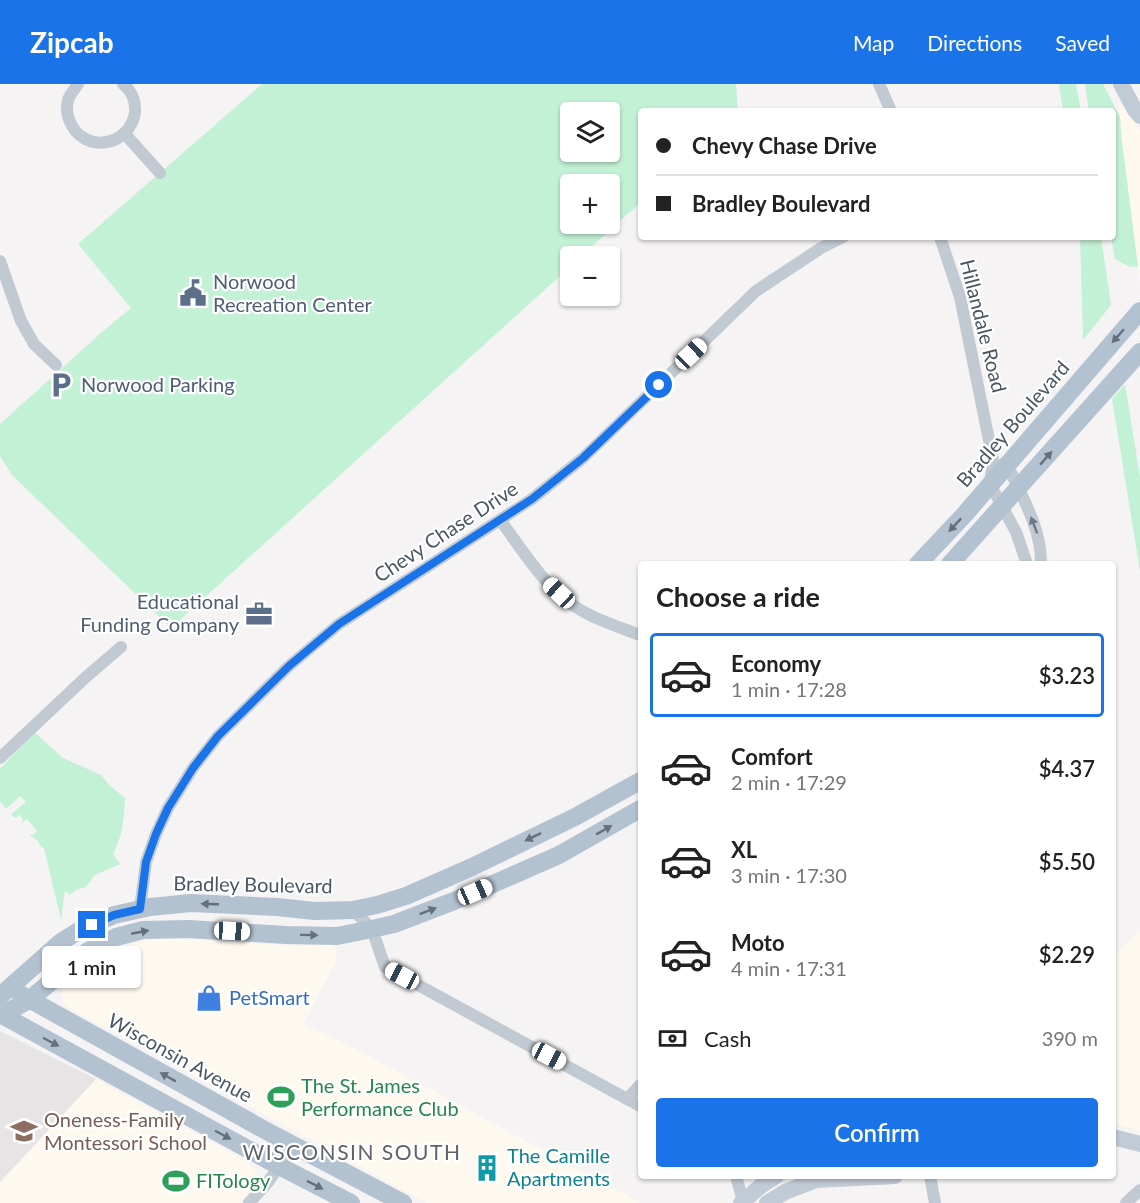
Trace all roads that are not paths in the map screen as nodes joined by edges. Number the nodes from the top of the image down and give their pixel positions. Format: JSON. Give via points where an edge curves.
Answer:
{"nodes":[{"id":1,"x":78,"y":84,"type":"edge"},
{"id":2,"x":879,"y":84,"type":"edge"},
{"id":3,"x":1121,"y":84,"type":"edge"},
{"id":4,"x":129,"y":86,"type":"edge"},
{"id":5,"x":890,"y":108,"type":"edge"},
{"id":6,"x":1140,"y":116,"type":"edge"},
{"id":7,"x":124,"y":134,"type":"junction"},
{"id":8,"x":111,"y":141,"type":"junction"},
{"id":9,"x":137,"y":147,"type":"junction"},
{"id":10,"x":160,"y":173,"type":"dead end"},
{"id":11,"x":837,"y":240,"type":"edge"},
{"id":12,"x":941,"y":240,"type":"edge"},
{"id":13,"x":0,"y":261,"type":"edge"},
{"id":14,"x":1140,"y":311,"type":"edge"},
{"id":15,"x":1140,"y":352,"type":"edge"},
{"id":16,"x":56,"y":365,"type":"dead end"},
{"id":17,"x":1000,"y":462,"type":"junction"},
{"id":18,"x":990,"y":484,"type":"junction"},
{"id":19,"x":1018,"y":489,"type":"junction"},
{"id":20,"x":1003,"y":506,"type":"junction"},
{"id":21,"x":500,"y":520,"type":"junction"},
{"id":22,"x":921,"y":561,"type":"edge"},
{"id":23,"x":953,"y":561,"type":"edge"},
{"id":24,"x":1026,"y":561,"type":"edge"},
{"id":25,"x":1041,"y":561,"type":"edge"},
{"id":26,"x":638,"y":634,"type":"edge"},
{"id":27,"x":121,"y":647,"type":"dead end"},
{"id":28,"x":0,"y":758,"type":"edge"},
{"id":29,"x":638,"y":782,"type":"edge"},
{"id":30,"x":638,"y":810,"type":"edge"},
{"id":31,"x":406,"y":896,"type":"junction"},
{"id":32,"x":140,"y":909,"type":"junction"},
{"id":33,"x":352,"y":910,"type":"junction"},
{"id":34,"x":372,"y":930,"type":"junction"},
{"id":35,"x":3,"y":989,"type":"edge"},
{"id":36,"x":29,"y":1000,"type":"junction"},
{"id":37,"x":1,"y":1015,"type":"edge"},
{"id":38,"x":638,"y":1088,"type":"edge"},
{"id":39,"x":627,"y":1099,"type":"junction"},
{"id":40,"x":638,"y":1105,"type":"edge"},
{"id":41,"x":1116,"y":1138,"type":"edge"},
{"id":42,"x":1140,"y":1144,"type":"edge"},
{"id":43,"x":294,"y":1145,"type":"junction"},
{"id":44,"x":279,"y":1166,"type":"junction"},
{"id":45,"x":737,"y":1179,"type":"edge"},
{"id":46,"x":771,"y":1179,"type":"edge"},
{"id":47,"x":836,"y":1179,"type":"edge"},
{"id":48,"x":931,"y":1179,"type":"edge"},
{"id":49,"x":762,"y":1185,"type":"junction"},
{"id":50,"x":1140,"y":1190,"type":"edge"},
{"id":51,"x":742,"y":1202,"type":"edge"},
{"id":52,"x":249,"y":1203,"type":"edge"},
{"id":53,"x":351,"y":1203,"type":"edge"},
{"id":54,"x":403,"y":1203,"type":"edge"},
{"id":55,"x":766,"y":1203,"type":"edge"},
{"id":56,"x":935,"y":1203,"type":"edge"},
{"id":57,"x":1126,"y":1203,"type":"edge"}],
"edges":[{"from":1,"to":8,"type":"street","via":[[68,98],[67,117],[73,128],[90,141]]},
{"from":2,"to":5,"type":"street"},
{"from":3,"to":6,"type":"street"},
{"from":4,"to":7,"type":"street","via":[[135,110],[133,122]]},
{"from":7,"to":8,"type":"street"},
{"from":7,"to":9,"type":"street"},
{"from":8,"to":9,"type":"street"},
{"from":9,"to":10,"type":"street"},
{"from":11,"to":21,"type":"street","name":"Chevy Chase Drive","via":[[756,291],[583,458]]},
{"from":12,"to":17,"type":"street","name":"Hillandale Road","via":[[960,297]]},
{"from":13,"to":16,"type":"street","via":[[21,321],[34,344]]},
{"from":14,"to":17,"type":"main road","name":"Bradley Boulevard","one_way":true},
{"from":19,"to":15,"type":"main road","one_way":true},
{"from":17,"to":18,"type":"main road","name":"Bradley Boulevard"},
{"from":17,"to":19,"type":"street","name":"Hillandale Road"},
{"from":18,"to":20,"type":"street"},
{"from":18,"to":22,"type":"main road","name":"Bradley Boulevard","one_way":true},
{"from":19,"to":20,"type":"main road"},
{"from":25,"to":19,"type":"street","name":"Hillandale Road","one_way":true,"via":[[1036,530]]},
{"from":20,"to":23,"type":"main road"},
{"from":20,"to":24,"type":"street"},
{"from":21,"to":26,"type":"street","via":[[548,583],[570,604]]},
{"from":21,"to":32,"type":"street","name":"Chevy Chase Drive","via":[[339,624],[289,666],[218,736],[193,768],[156,834],[146,862]]},
{"from":27,"to":28,"type":"street"},
{"from":29,"to":31,"type":"main road","name":"Bradley Boulevard","one_way":true,"via":[[542,833]]},
{"from":34,"to":30,"type":"main road","one_way":true,"via":[[454,901],[548,860]]},
{"from":31,"to":33,"type":"main road","name":"Bradley Boulevard"},
{"from":31,"to":34,"type":"main road","via":[[381,915]]},
{"from":33,"to":32,"type":"main road","name":"Bradley Boulevard","one_way":true,"via":[[191,903]]},
{"from":32,"to":35,"type":"main road","name":"Bradley Boulevard","via":[[80,930]]},
{"from":33,"to":34,"type":"street","name":"Bradley Boulevard"},
{"from":36,"to":34,"type":"main road","one_way":true,"via":[[88,951],[143,930],[337,936]]},
{"from":34,"to":39,"type":"street","via":[[385,967]]},
{"from":35,"to":36,"type":"main road","name":"Wisconsin Avenue"},
{"from":36,"to":37,"type":"main road"},
{"from":43,"to":36,"type":"main road","name":"Wisconsin Avenue","one_way":true},
{"from":37,"to":44,"type":"main road","one_way":true},
{"from":38,"to":39,"type":"street"},
{"from":39,"to":40,"type":"street"},
{"from":41,"to":42,"type":"street"},
{"from":43,"to":44,"type":"street"},
{"from":43,"to":54,"type":"main road","name":"Wisconsin Avenue"},
{"from":44,"to":52,"type":"street"},
{"from":44,"to":53,"type":"main road","one_way":true},
{"from":45,"to":51,"type":"street"},
{"from":46,"to":49,"type":"street"},
{"from":47,"to":55,"type":"street","via":[[816,1180]]},
{"from":48,"to":56,"type":"street"},
{"from":49,"to":51,"type":"street"},
{"from":49,"to":55,"type":"street"},
{"from":50,"to":57,"type":"street"}]}
